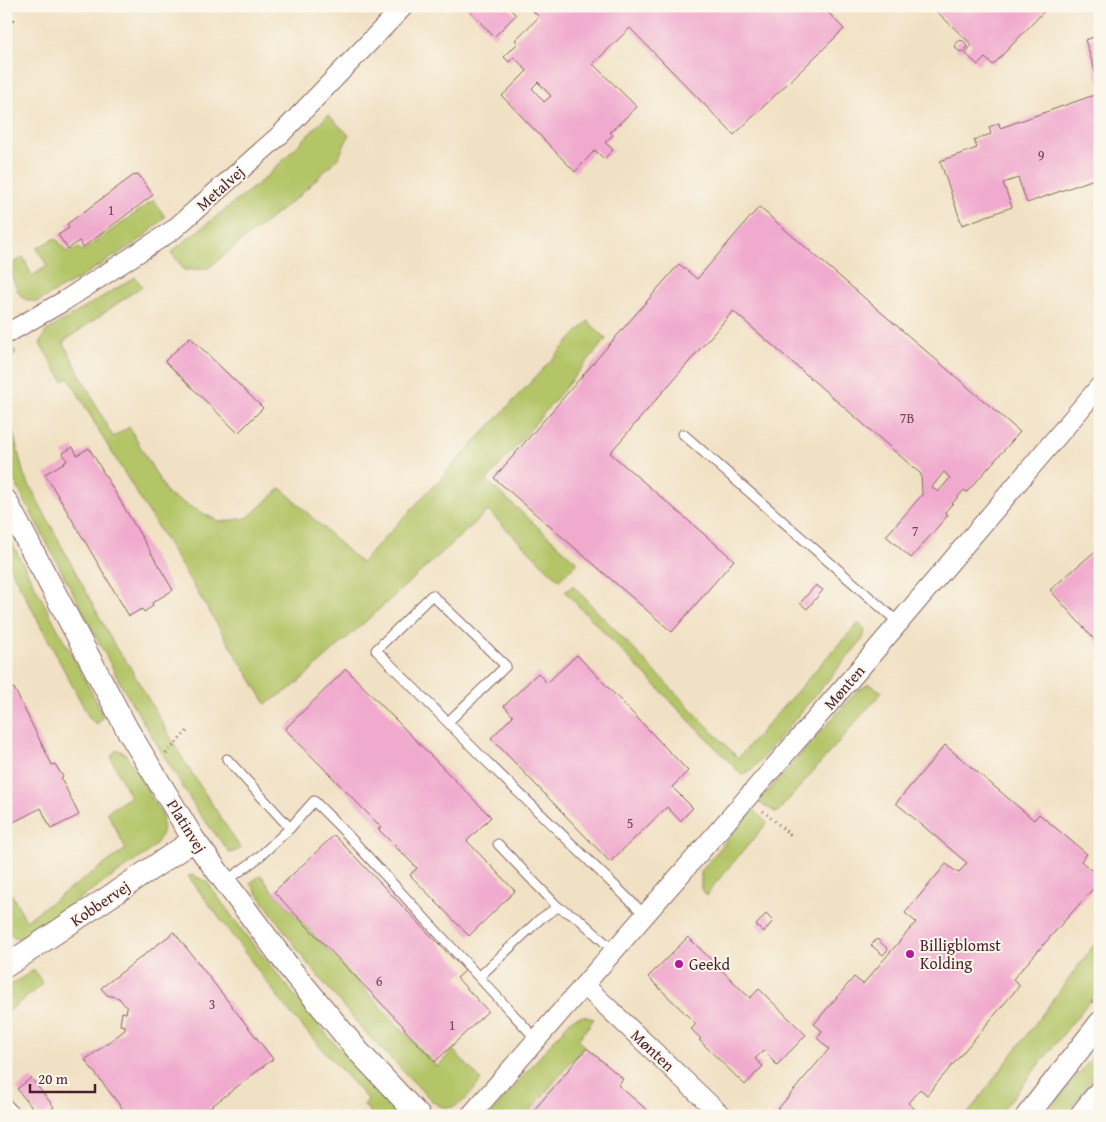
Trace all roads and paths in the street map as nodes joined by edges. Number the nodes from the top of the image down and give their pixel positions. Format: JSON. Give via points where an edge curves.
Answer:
{"nodes":[{"id":1,"x":404,"y":6,"type":"edge"},
{"id":2,"x":6,"y":334,"type":"edge"},
{"id":3,"x":1100,"y":386,"type":"edge"},
{"id":4,"x":683,"y":434,"type":"dead end"},
{"id":5,"x":6,"y":501,"type":"edge"},
{"id":6,"x":899,"y":623,"type":"junction"},
{"id":7,"x":448,"y":722,"type":"junction"},
{"id":8,"x":189,"y":729,"type":"dead end"},
{"id":9,"x":227,"y":759,"type":"dead end"},
{"id":10,"x":152,"y":769,"type":"junction"},
{"id":11,"x":747,"y":797,"type":"junction"},
{"id":12,"x":290,"y":828,"type":"junction"},
{"id":13,"x":793,"y":837,"type":"dead end"},
{"id":14,"x":194,"y":840,"type":"junction"},
{"id":15,"x":498,"y":844,"type":"dead end"},
{"id":16,"x":225,"y":882,"type":"junction"},
{"id":17,"x":558,"y":907,"type":"junction"},
{"id":18,"x":645,"y":915,"type":"junction"},
{"id":19,"x":614,"y":951,"type":"junction"},
{"id":20,"x":10,"y":960,"type":"edge"},
{"id":21,"x":479,"y":977,"type":"junction"},
{"id":22,"x":584,"y":985,"type":"junction"},
{"id":23,"x":1100,"y":1023,"type":"edge"},
{"id":24,"x":537,"y":1040,"type":"junction"},
{"id":25,"x":1100,"y":1091,"type":"edge"},
{"id":26,"x":6,"y":1103,"type":"edge"},
{"id":27,"x":18,"y":1116,"type":"edge"},
{"id":28,"x":419,"y":1116,"type":"edge"},
{"id":29,"x":470,"y":1116,"type":"edge"},
{"id":30,"x":722,"y":1116,"type":"edge"},
{"id":31,"x":1027,"y":1116,"type":"edge"},
{"id":32,"x":1080,"y":1116,"type":"edge"}],
"edges":[{"from":1,"to":2,"type":"street","name":"Metalvej","via":[[281,134],[173,230],[64,301]]},
{"from":3,"to":6,"type":"street","name":"Mønten"},
{"from":4,"to":6,"type":"lane"},
{"from":5,"to":10,"type":"street","name":"Platinvej"},
{"from":6,"to":11,"type":"street","name":"Mønten"},
{"from":7,"to":7,"type":"lane","via":[[376,650],[432,595],[506,666]]},
{"from":7,"to":18,"type":"lane"},
{"from":8,"to":10,"type":"path"},
{"from":9,"to":12,"type":"lane"},
{"from":10,"to":14,"type":"street","name":"Platinvej"},
{"from":11,"to":13,"type":"path"},
{"from":11,"to":18,"type":"street","name":"Mønten"},
{"from":12,"to":16,"type":"lane","via":[[258,858]]},
{"from":12,"to":21,"type":"lane","via":[[314,801]]},
{"from":14,"to":16,"type":"street","name":"Platinvej"},
{"from":14,"to":20,"type":"street","name":"Kobbervej"},
{"from":15,"to":17,"type":"lane"},
{"from":16,"to":28,"type":"street","name":"Platinvej","via":[[291,970]]},
{"from":17,"to":19,"type":"lane","via":[[578,918]]},
{"from":17,"to":21,"type":"lane"},
{"from":18,"to":19,"type":"street","name":"Mønten"},
{"from":19,"to":22,"type":"street","name":"Mønten"},
{"from":21,"to":24,"type":"lane"},
{"from":22,"to":24,"type":"street","name":"Mønten"},
{"from":22,"to":30,"type":"street","name":"Mønten"},
{"from":23,"to":31,"type":"street"},
{"from":24,"to":29,"type":"street","name":"Mønten"},
{"from":25,"to":32,"type":"street"},
{"from":26,"to":27,"type":"lane"}]}
